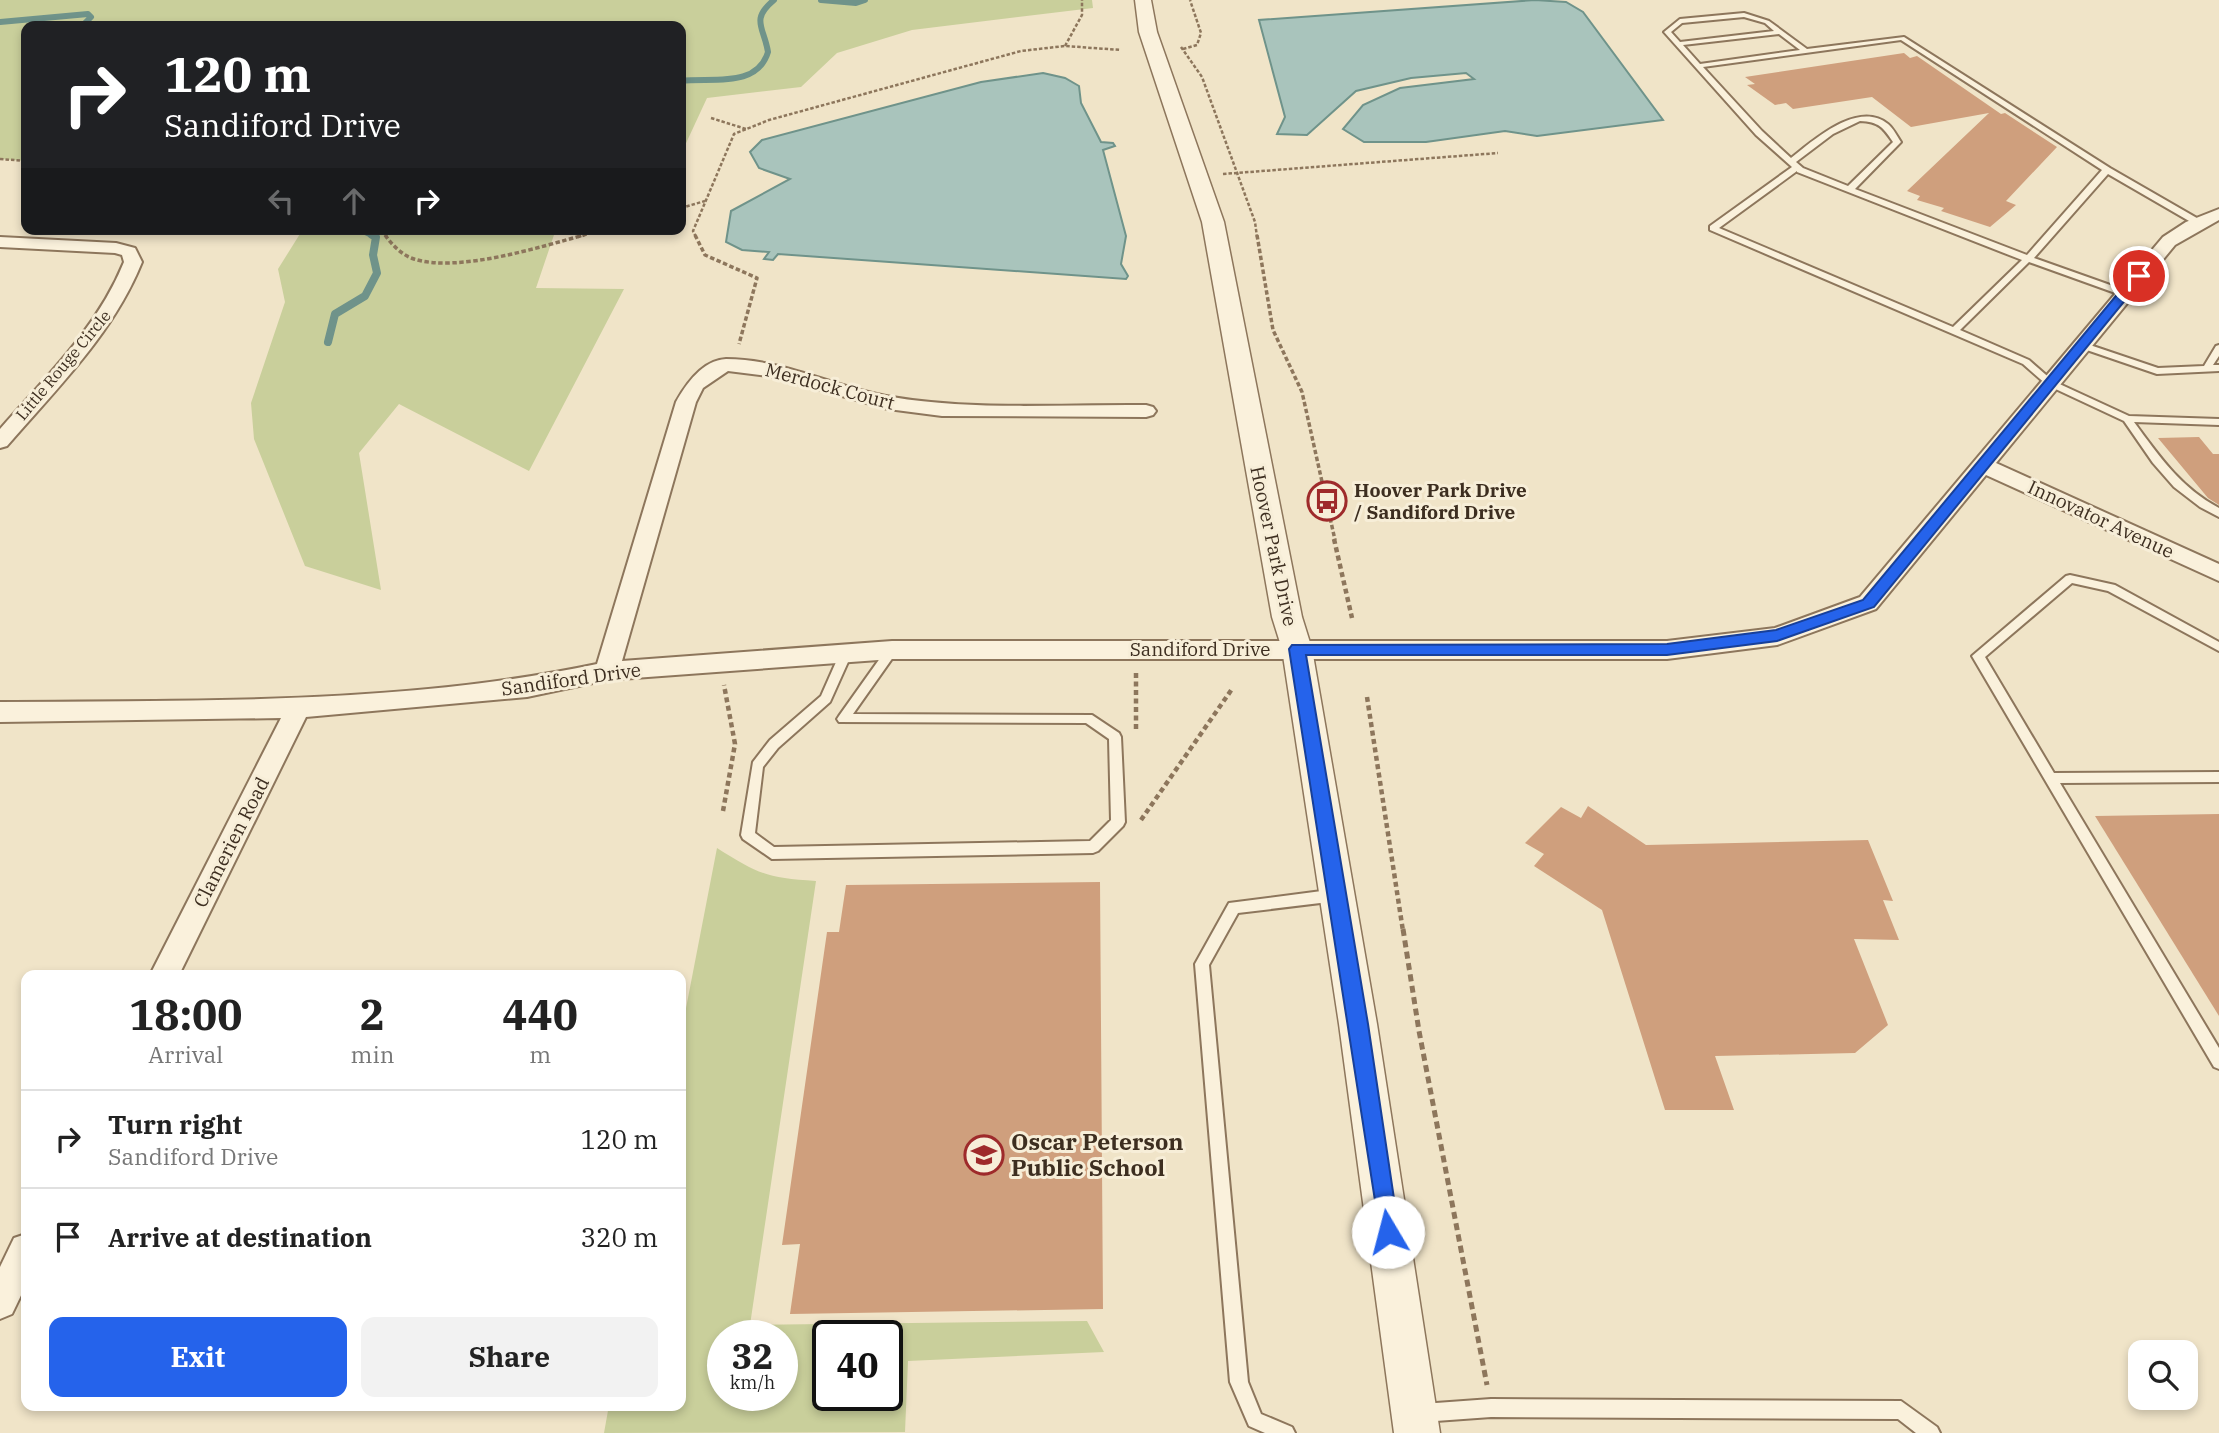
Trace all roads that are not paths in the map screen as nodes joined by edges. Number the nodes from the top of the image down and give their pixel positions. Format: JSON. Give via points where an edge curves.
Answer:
{"nodes":[{"id":1,"x":1143,"y":0,"type":"edge"},
{"id":2,"x":1780,"y":32,"type":"junction"},
{"id":3,"x":1678,"y":44,"type":"junction"},
{"id":4,"x":1806,"y":51,"type":"junction"},
{"id":5,"x":1698,"y":66,"type":"junction"},
{"id":6,"x":1794,"y":165,"type":"junction"},
{"id":7,"x":2107,"y":170,"type":"junction"},
{"id":8,"x":1850,"y":189,"type":"junction"},
{"id":9,"x":2209,"y":218,"type":"edge"},
{"id":10,"x":0,"y":242,"type":"edge"},
{"id":11,"x":2028,"y":259,"type":"junction"},
{"id":12,"x":2124,"y":293,"type":"junction"},
{"id":13,"x":1954,"y":331,"type":"junction"},
{"id":14,"x":2081,"y":345,"type":"junction"},
{"id":15,"x":2219,"y":348,"type":"edge"},
{"id":16,"x":2207,"y":368,"type":"junction"},
{"id":17,"x":2219,"y":368,"type":"edge"},
{"id":18,"x":2050,"y":383,"type":"junction"},
{"id":19,"x":1146,"y":411,"type":"dead end"},
{"id":20,"x":2127,"y":418,"type":"junction"},
{"id":21,"x":2219,"y":422,"type":"edge"},
{"id":22,"x":0,"y":441,"type":"edge"},
{"id":23,"x":1982,"y":466,"type":"junction"},
{"id":24,"x":2219,"y":513,"type":"edge"},
{"id":25,"x":2219,"y":573,"type":"edge"},
{"id":26,"x":2219,"y":647,"type":"edge"},
{"id":27,"x":1297,"y":649,"type":"junction"},
{"id":28,"x":892,"y":650,"type":"junction"},
{"id":29,"x":846,"y":653,"type":"junction"},
{"id":30,"x":607,"y":671,"type":"junction"},
{"id":31,"x":298,"y":708,"type":"junction"},
{"id":32,"x":0,"y":712,"type":"edge"},
{"id":33,"x":2219,"y":777,"type":"edge"},
{"id":34,"x":2051,"y":778,"type":"junction"},
{"id":35,"x":1337,"y":894,"type":"junction"},
{"id":36,"x":167,"y":970,"type":"edge"},
{"id":37,"x":2219,"y":1062,"type":"edge"},
{"id":38,"x":21,"y":1260,"type":"edge"},
{"id":39,"x":0,"y":1302,"type":"edge"},
{"id":40,"x":1416,"y":1424,"type":"edge"},
{"id":41,"x":1286,"y":1433,"type":"edge"},
{"id":42,"x":1931,"y":1433,"type":"edge"}],
"edges":[{"from":1,"to":27,"type":"street","name":"Hoover Park Drive","via":[[1148,32],[1213,222],[1287,617]]},
{"from":2,"to":3,"type":"lane"},
{"from":2,"to":3,"type":"lane","via":[[1744,15],[1680,21],[1667,32]]},
{"from":2,"to":4,"type":"lane"},
{"from":3,"to":5,"type":"lane"},
{"from":4,"to":5,"type":"lane"},
{"from":4,"to":7,"type":"lane","via":[[1902,38]]},
{"from":5,"to":6,"type":"lane"},
{"from":6,"to":8,"type":"lane"},
{"from":6,"to":8,"type":"lane","via":[[1842,123],[1875,121],[1891,130],[1897,142]]},
{"from":6,"to":13,"type":"lane","via":[[1713,228]]},
{"from":7,"to":9,"type":"lane"},
{"from":7,"to":11,"type":"lane"},
{"from":8,"to":11,"type":"lane"},
{"from":9,"to":12,"type":"street","name":"Sandiford Drive","via":[[2169,241]]},
{"from":10,"to":22,"type":"street","name":"Little Rouge Circle","via":[[116,248],[129,252],[134,262],[127,284],[99,326]]},
{"from":11,"to":12,"type":"lane"},
{"from":11,"to":13,"type":"lane"},
{"from":12,"to":14,"type":"street","name":"Sandiford Drive"},
{"from":13,"to":18,"type":"lane","via":[[2026,362]]},
{"from":14,"to":16,"type":"lane","via":[[2157,371]]},
{"from":14,"to":18,"type":"street","name":"Sandiford Drive"},
{"from":15,"to":16,"type":"lane"},
{"from":16,"to":17,"type":"lane"},
{"from":18,"to":20,"type":"lane"},
{"from":18,"to":23,"type":"street","name":"Sandiford Drive"},
{"from":19,"to":30,"type":"street","name":"Merdock Court","via":[[942,410],[888,403],[776,371],[725,365],[695,385],[686,402]]},
{"from":20,"to":21,"type":"lane"},
{"from":20,"to":24,"type":"lane","via":[[2173,482]]},
{"from":23,"to":25,"type":"street","name":"Innovator Avenue"},
{"from":23,"to":27,"type":"street","name":"Sandiford Drive","via":[[1868,603],[1777,636],[1667,650]]},
{"from":26,"to":34,"type":"lane","via":[[2111,588],[2070,579],[1978,656]]},
{"from":27,"to":28,"type":"street","name":"Sandiford Drive"},
{"from":27,"to":35,"type":"street","name":"Hoover Park Drive"},
{"from":28,"to":29,"type":"street","name":"Sandiford Drive"},
{"from":28,"to":29,"type":"lane","via":[[843,719],[1088,718],[1115,737],[1118,822],[1093,847],[772,853],[748,835],[757,766],[774,744],[826,699]]},
{"from":29,"to":30,"type":"street","name":"Sandiford Drive"},
{"from":30,"to":31,"type":"street","name":"Sandiford Drive","via":[[527,688]]},
{"from":31,"to":32,"type":"street","name":"Sandiford Drive"},
{"from":31,"to":36,"type":"street","name":"Clamerien Road"},
{"from":33,"to":34,"type":"lane"},
{"from":34,"to":37,"type":"lane"},
{"from":35,"to":40,"type":"street","name":"Hoover Park Drive"},
{"from":35,"to":41,"type":"lane","via":[[1234,907],[1202,964],[1239,1382],[1255,1420]]},
{"from":38,"to":39,"type":"street"},
{"from":40,"to":42,"type":"lane","via":[[1491,1408],[1901,1410]]}]}
